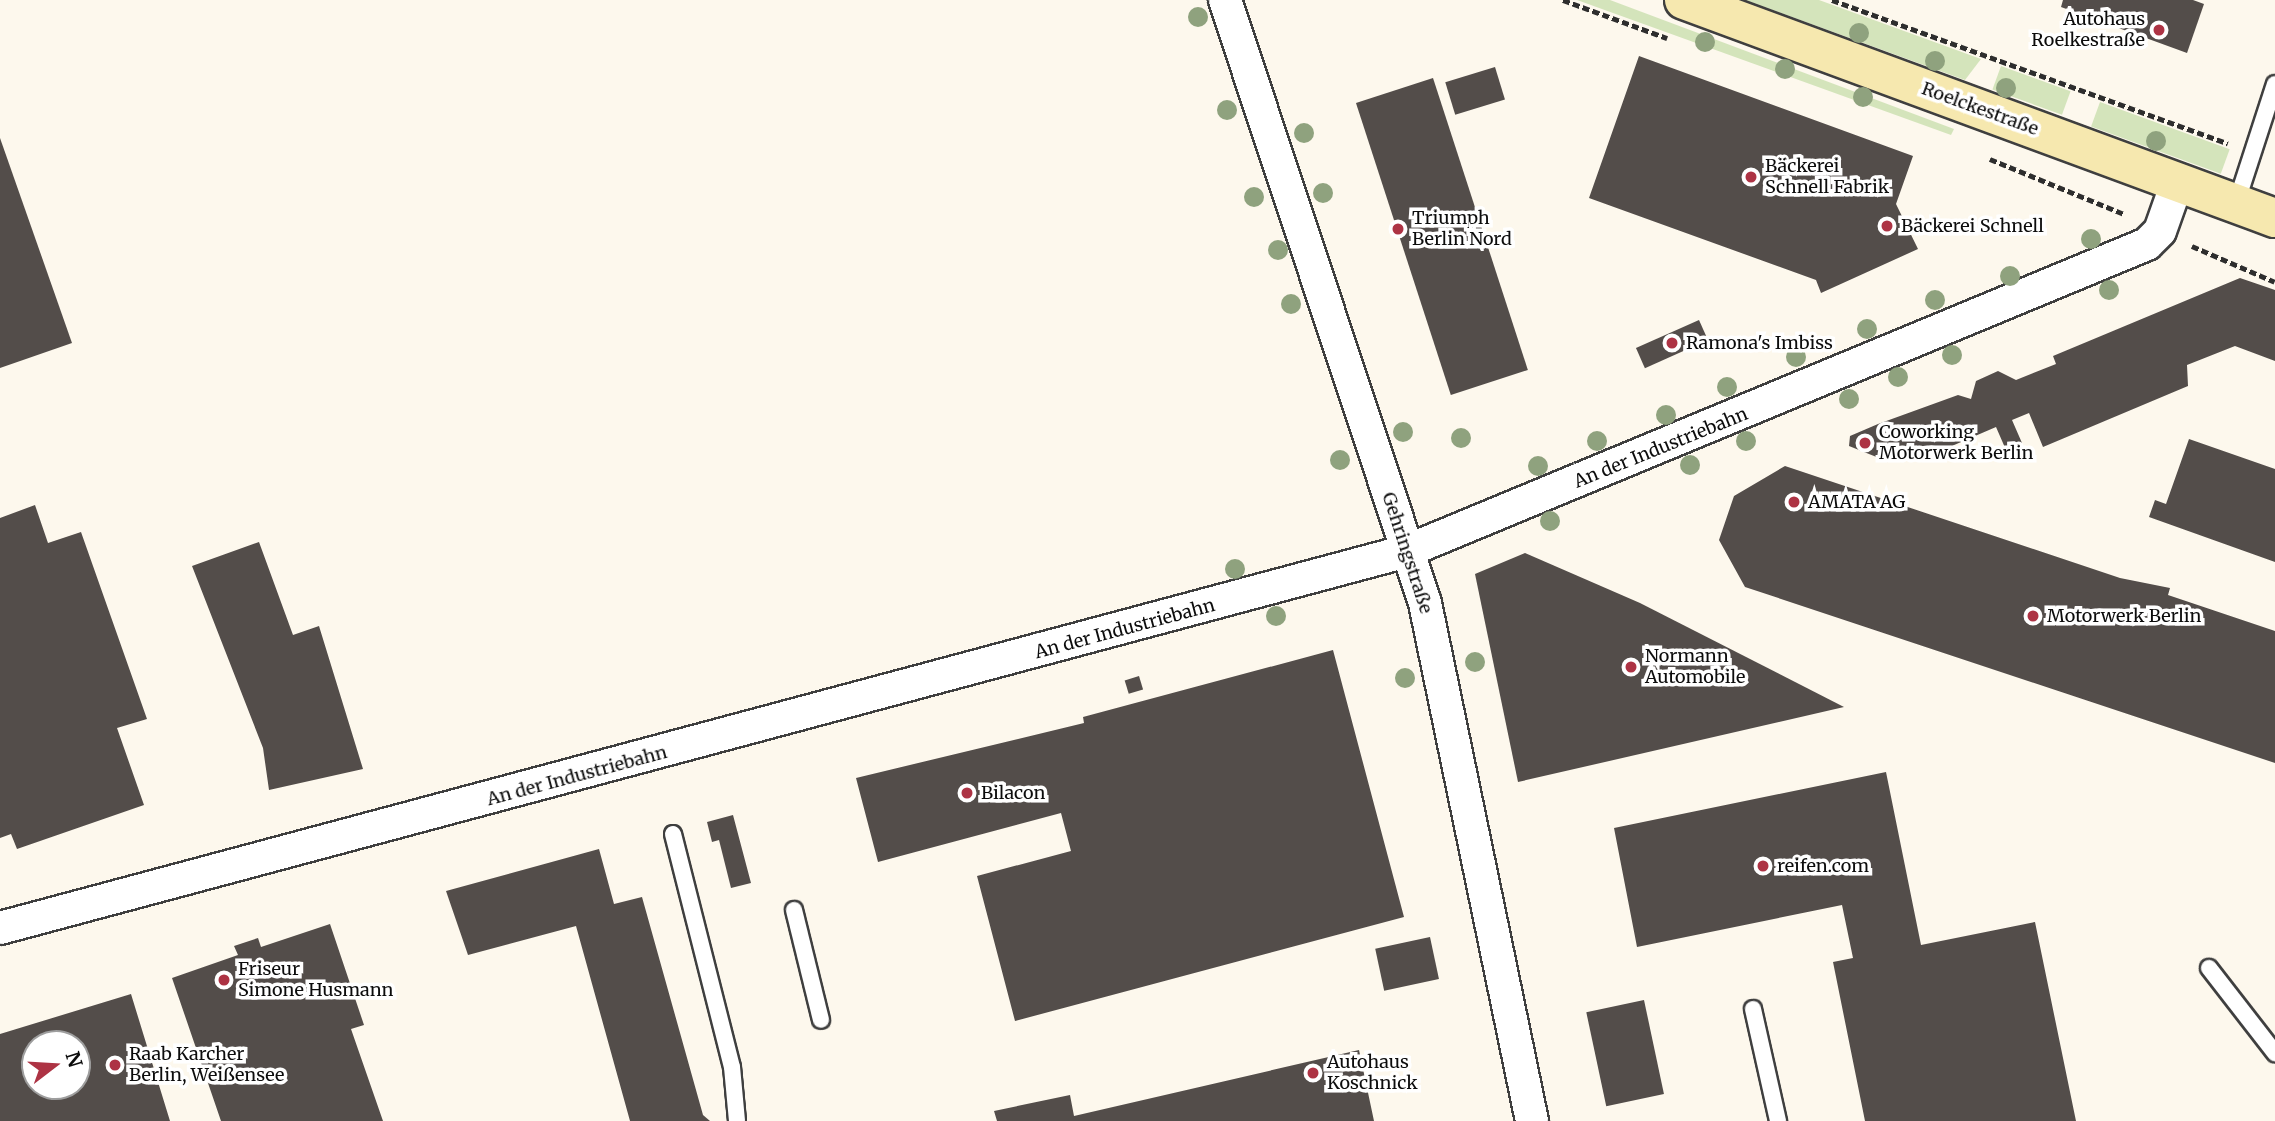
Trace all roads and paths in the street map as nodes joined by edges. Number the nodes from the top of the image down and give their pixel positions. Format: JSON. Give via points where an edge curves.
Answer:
{"nodes":[{"id":1,"x":1225,"y":0,"type":"edge"},
{"id":2,"x":1684,"y":0,"type":"edge"},
{"id":3,"x":1832,"y":0,"type":"edge"},
{"id":4,"x":2275,"y":84,"type":"edge"},
{"id":5,"x":2253,"y":152,"type":"junction"},
{"id":6,"x":2177,"y":183,"type":"junction"},
{"id":7,"x":2236,"y":204,"type":"junction"},
{"id":8,"x":2275,"y":218,"type":"edge"},
{"id":9,"x":2197,"y":248,"type":"dead end"},
{"id":10,"x":2275,"y":282,"type":"edge"},
{"id":11,"x":1407,"y":551,"type":"junction"},
{"id":12,"x":673,"y":834,"type":"dead end"},
{"id":13,"x":794,"y":910,"type":"dead end"},
{"id":14,"x":0,"y":929,"type":"edge"},
{"id":15,"x":2209,"y":968,"type":"dead end"},
{"id":16,"x":1754,"y":1009,"type":"dead end"},
{"id":17,"x":821,"y":1020,"type":"dead end"},
{"id":18,"x":2275,"y":1053,"type":"edge"},
{"id":19,"x":737,"y":1121,"type":"edge"},
{"id":20,"x":1532,"y":1121,"type":"edge"},
{"id":21,"x":1778,"y":1121,"type":"edge"}],
"edges":[{"from":1,"to":11,"type":"street","name":"Gehringstraße"},
{"from":2,"to":6,"type":"main road","name":"Roelckestraße"},
{"from":3,"to":5,"type":"path"},
{"from":4,"to":5,"type":"lane"},
{"from":5,"to":7,"type":"lane"},
{"from":6,"to":7,"type":"main road","name":"Roelckestraße"},
{"from":6,"to":11,"type":"street","name":"An der Industriebahn","via":[[2160,231],[2147,244]]},
{"from":7,"to":8,"type":"main road","name":"Roelckestraße"},
{"from":9,"to":10,"type":"path"},
{"from":11,"to":14,"type":"street","name":"An der Industriebahn"},
{"from":11,"to":20,"type":"street","name":"Gehringstraße","via":[[1430,630]]},
{"from":12,"to":19,"type":"lane","via":[[732,1068]]},
{"from":13,"to":17,"type":"lane"},
{"from":15,"to":18,"type":"lane"},
{"from":16,"to":21,"type":"lane"}]}
